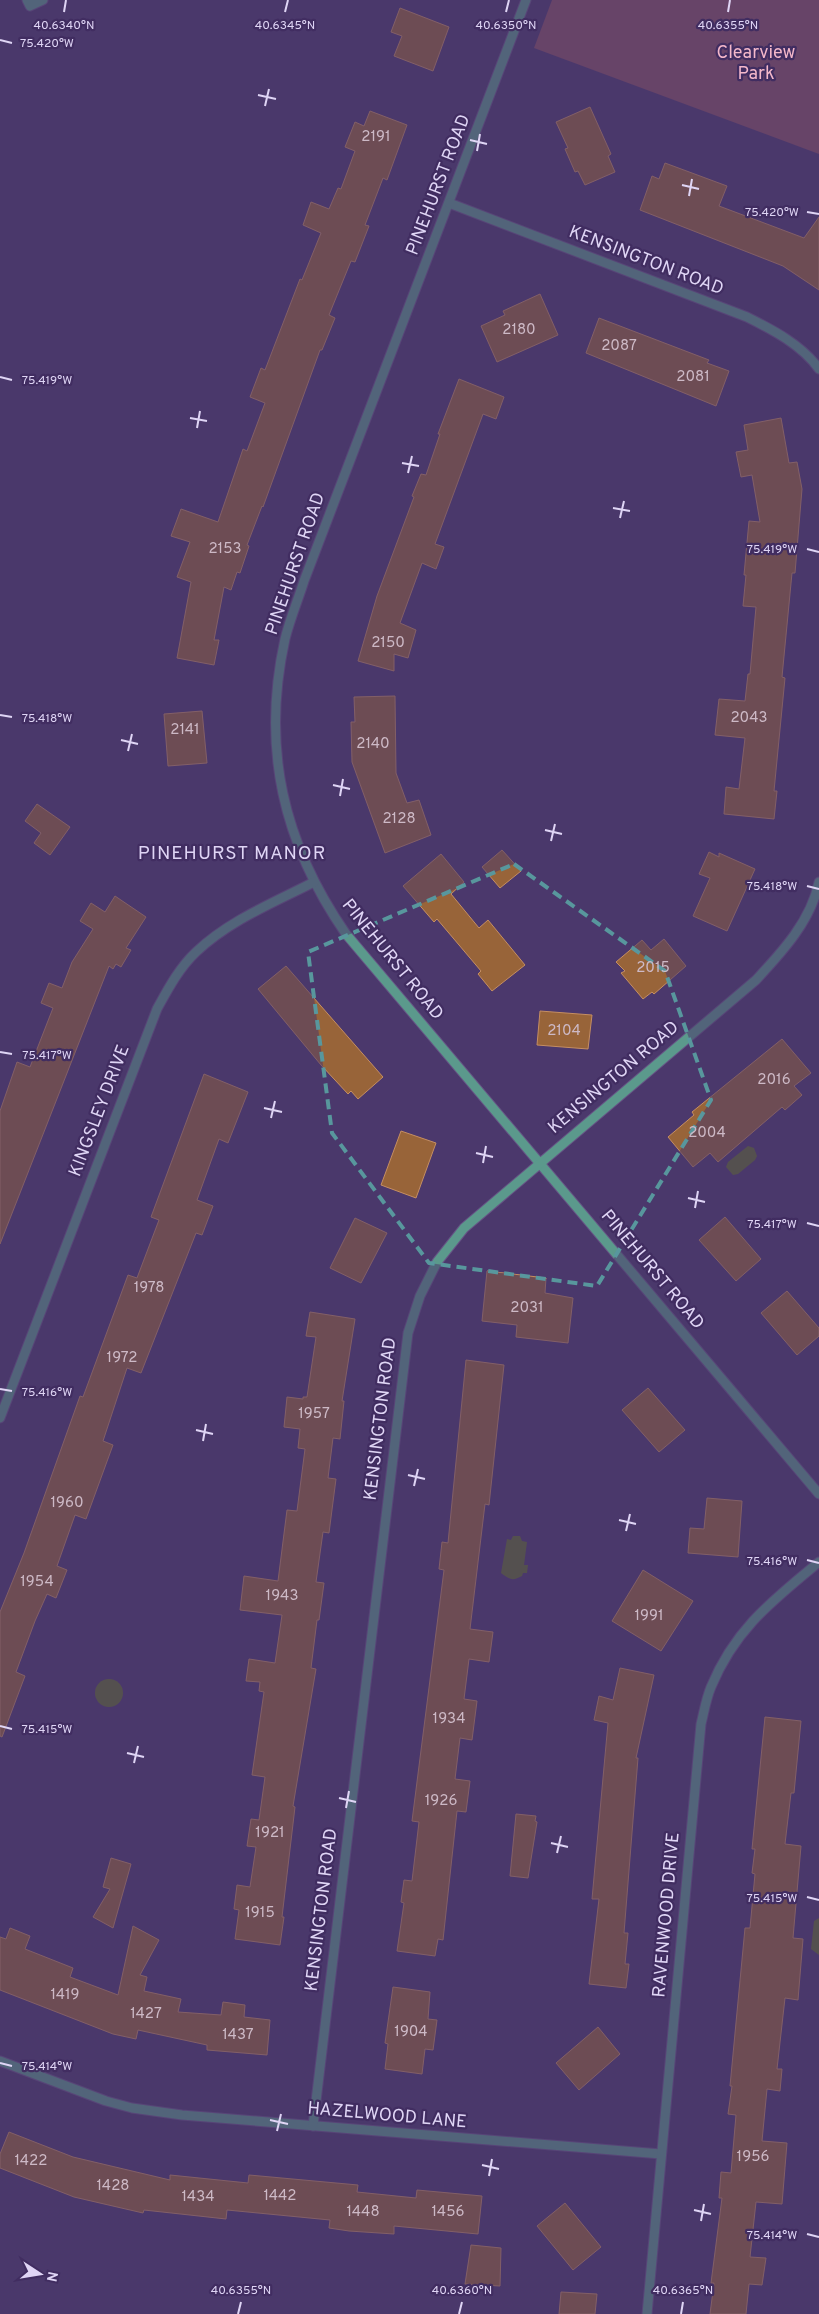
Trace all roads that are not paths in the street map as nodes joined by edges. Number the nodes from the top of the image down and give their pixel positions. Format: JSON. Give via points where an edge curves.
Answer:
{"nodes":[{"id":1,"x":27,"y":0,"type":"edge"},
{"id":2,"x":43,"y":0,"type":"edge"},
{"id":3,"x":526,"y":0,"type":"edge"},
{"id":4,"x":449,"y":203,"type":"junction"},
{"id":5,"x":819,"y":369,"type":"edge"},
{"id":6,"x":314,"y":882,"type":"junction"},
{"id":7,"x":819,"y":882,"type":"edge"},
{"id":8,"x":540,"y":1162,"type":"junction"},
{"id":9,"x":0,"y":1418,"type":"edge"},
{"id":10,"x":819,"y":1494,"type":"edge"},
{"id":11,"x":819,"y":1562,"type":"edge"},
{"id":12,"x":0,"y":2061,"type":"edge"},
{"id":13,"x":313,"y":2126,"type":"junction"},
{"id":14,"x":661,"y":2154,"type":"junction"},
{"id":15,"x":646,"y":2314,"type":"edge"}],
"edges":[{"from":1,"to":2,"type":"street","via":[[30,6]]},
{"from":3,"to":4,"type":"street","name":"PINEHURST ROAD"},
{"from":4,"to":5,"type":"street","name":"KENSINGTON ROAD","via":[[747,317],[795,345]]},
{"from":4,"to":6,"type":"street","name":"PINEHURST ROAD","via":[[304,581],[286,638],[277,691],[275,745],[288,817]]},
{"from":6,"to":8,"type":"street","name":"PINEHURST ROAD","via":[[346,934]]},
{"from":6,"to":9,"type":"street","name":"KINGSLEY DRIVE","via":[[221,931],[195,953],[157,1008]]},
{"from":7,"to":8,"type":"street","name":"KENSINGTON ROAD","via":[[804,921],[756,980]]},
{"from":8,"to":10,"type":"street","name":"PINEHURST ROAD"},
{"from":8,"to":13,"type":"street","name":"KENSINGTON ROAD","via":[[464,1228],[437,1262],[420,1296],[408,1333]]},
{"from":11,"to":14,"type":"street","name":"RAVENWOOD DRIVE","via":[[745,1628],[725,1658],[701,1724]]},
{"from":12,"to":13,"type":"street","name":"HAZELWOOD LANE","via":[[106,2102],[132,2108]]},
{"from":13,"to":14,"type":"street","name":"HAZELWOOD LANE"},
{"from":14,"to":15,"type":"street","name":"RAVENWOOD DRIVE"}]}
